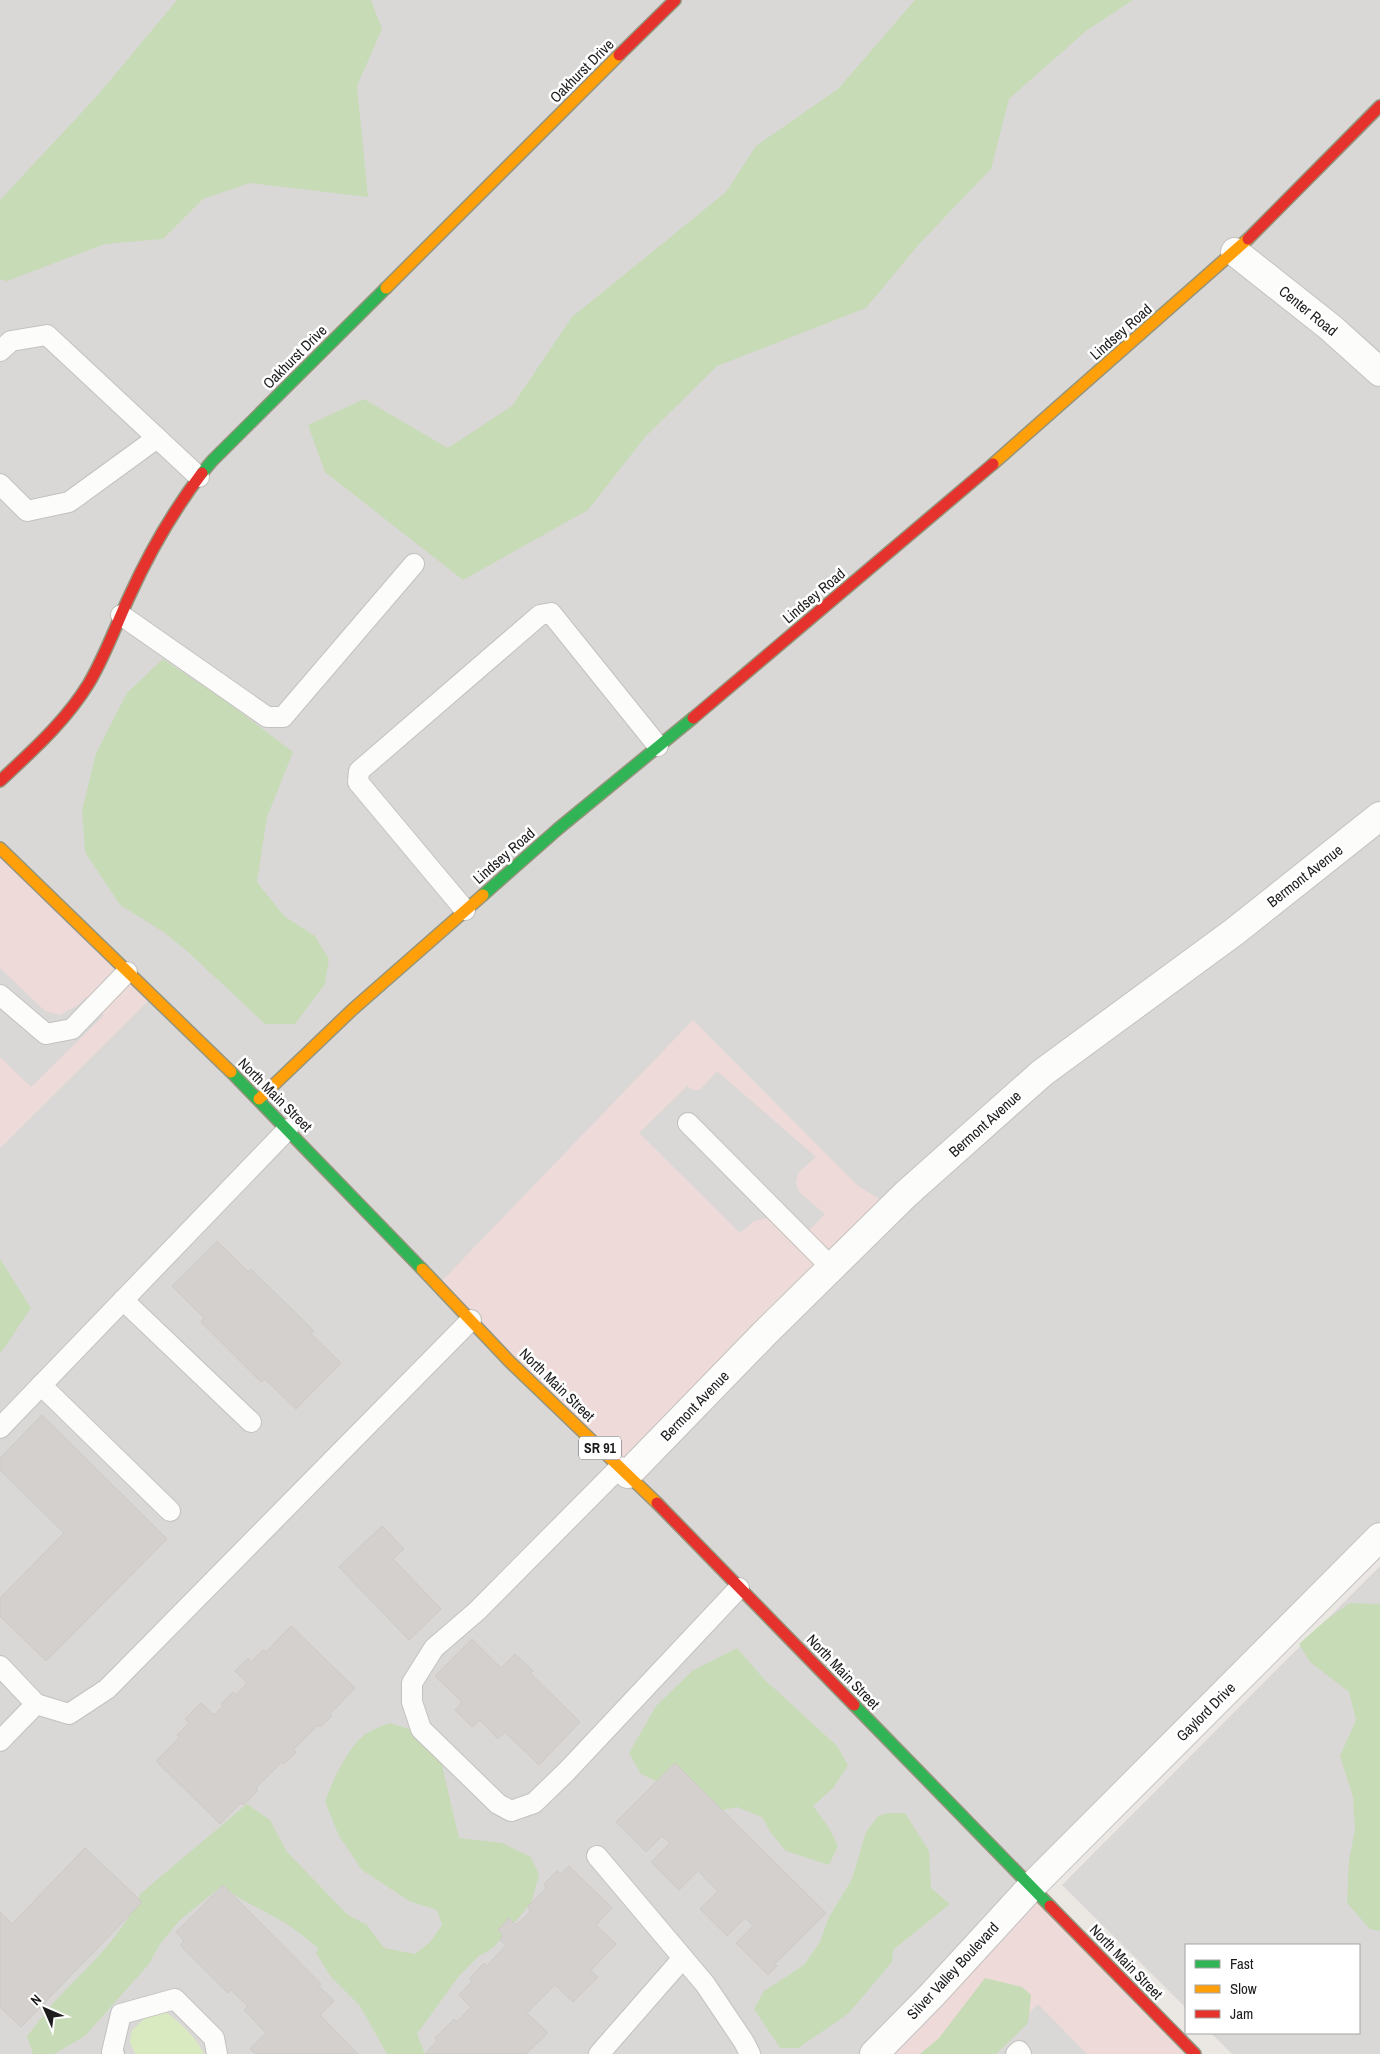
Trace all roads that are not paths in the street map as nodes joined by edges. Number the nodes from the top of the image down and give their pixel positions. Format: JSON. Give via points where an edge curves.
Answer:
{"nodes":[{"id":1,"x":675,"y":0,"type":"edge"},
{"id":2,"x":1380,"y":106,"type":"edge"},
{"id":3,"x":1235,"y":252,"type":"junction"},
{"id":4,"x":0,"y":351,"type":"edge"},
{"id":5,"x":1380,"y":372,"type":"edge"},
{"id":6,"x":157,"y":438,"type":"junction"},
{"id":7,"x":199,"y":477,"type":"junction"},
{"id":8,"x":0,"y":484,"type":"edge"},
{"id":9,"x":414,"y":564,"type":"dead end"},
{"id":10,"x":121,"y":615,"type":"junction"},
{"id":11,"x":658,"y":746,"type":"junction"},
{"id":12,"x":0,"y":781,"type":"edge"},
{"id":13,"x":1380,"y":816,"type":"edge"},
{"id":14,"x":0,"y":848,"type":"edge"},
{"id":15,"x":465,"y":910,"type":"junction"},
{"id":16,"x":127,"y":972,"type":"junction"},
{"id":17,"x":0,"y":995,"type":"edge"},
{"id":18,"x":258,"y":1099,"type":"junction"},
{"id":19,"x":688,"y":1123,"type":"dead end"},
{"id":20,"x":288,"y":1129,"type":"junction"},
{"id":21,"x":831,"y":1267,"type":"junction"},
{"id":22,"x":122,"y":1300,"type":"junction"},
{"id":23,"x":471,"y":1320,"type":"junction"},
{"id":24,"x":41,"y":1385,"type":"junction"},
{"id":25,"x":251,"y":1422,"type":"dead end"},
{"id":26,"x":0,"y":1428,"type":"edge"},
{"id":27,"x":624,"y":1471,"type":"junction"},
{"id":28,"x":170,"y":1511,"type":"dead end"},
{"id":29,"x":1380,"y":1537,"type":"edge"},
{"id":30,"x":739,"y":1588,"type":"junction"},
{"id":31,"x":0,"y":1666,"type":"edge"},
{"id":32,"x":36,"y":1704,"type":"junction"},
{"id":33,"x":0,"y":1741,"type":"edge"},
{"id":34,"x":597,"y":1856,"type":"dead end"},
{"id":35,"x":1032,"y":1886,"type":"junction"},
{"id":36,"x":684,"y":1958,"type":"junction"},
{"id":37,"x":114,"y":2054,"type":"edge"},
{"id":38,"x":217,"y":2054,"type":"edge"},
{"id":39,"x":599,"y":2054,"type":"edge"},
{"id":40,"x":750,"y":2054,"type":"edge"},
{"id":41,"x":874,"y":2054,"type":"edge"},
{"id":42,"x":1016,"y":2054,"type":"edge"},
{"id":43,"x":1021,"y":2054,"type":"edge"},
{"id":44,"x":1195,"y":2054,"type":"edge"}],
"edges":[{"from":1,"to":7,"type":"street","name":"Oakhurst Drive"},
{"from":2,"to":3,"type":"street","name":"Lindsey Road"},
{"from":3,"to":5,"type":"street","name":"Center Road","via":[[1331,328]]},
{"from":3,"to":11,"type":"street","name":"Lindsey Road","via":[[990,466]]},
{"from":4,"to":6,"type":"lane","via":[[11,341],[47,334]]},
{"from":6,"to":7,"type":"lane"},
{"from":6,"to":8,"type":"lane","via":[[69,502],[27,511]]},
{"from":7,"to":10,"type":"street","name":"Oakhurst Drive","via":[[158,537]]},
{"from":9,"to":10,"type":"lane","via":[[282,717],[267,717]]},
{"from":10,"to":12,"type":"street","name":"Oakhurst Drive","via":[[89,683],[68,713]]},
{"from":11,"to":15,"type":"street","name":"Lindsey Road"},
{"from":11,"to":15,"type":"lane","via":[[551,613],[540,614],[359,771],[358,782]]},
{"from":13,"to":21,"type":"street","name":"Bermont Avenue","via":[[1234,932],[1042,1073],[906,1194]]},
{"from":14,"to":16,"type":"street","name":"North Main Street","number":"SR 91"},
{"from":15,"to":18,"type":"street","name":"Lindsey Road"},
{"from":16,"to":17,"type":"lane","via":[[72,1028],[46,1034]]},
{"from":16,"to":18,"type":"street","name":"North Main Street","number":"SR 91"},
{"from":18,"to":20,"type":"street","name":"North Main Street","number":"SR 91"},
{"from":19,"to":21,"type":"lane"},
{"from":20,"to":22,"type":"lane"},
{"from":20,"to":23,"type":"street","name":"North Main Street","number":"SR 91"},
{"from":21,"to":27,"type":"street","name":"Bermont Avenue"},
{"from":22,"to":24,"type":"lane"},
{"from":22,"to":25,"type":"lane"},
{"from":23,"to":27,"type":"street","name":"North Main Street","number":"SR 91"},
{"from":23,"to":32,"type":"lane","via":[[107,1689],[69,1714]]},
{"from":24,"to":26,"type":"lane"},
{"from":24,"to":28,"type":"lane"},
{"from":27,"to":30,"type":"street","name":"North Main Street","number":"SR 91"},
{"from":27,"to":30,"type":"lane","via":[[434,1648],[412,1683],[412,1702],[421,1728],[498,1804],[511,1811],[534,1803],[632,1704]]},
{"from":29,"to":35,"type":"street","name":"Gaylord Drive"},
{"from":30,"to":35,"type":"street","name":"North Main Street","number":"SR 91"},
{"from":31,"to":32,"type":"lane"},
{"from":32,"to":33,"type":"lane"},
{"from":34,"to":36,"type":"lane"},
{"from":35,"to":41,"type":"street","name":"Silver Valley Boulevard"},
{"from":35,"to":44,"type":"street","name":"North Main Street","number":"SR 91"},
{"from":36,"to":39,"type":"lane"},
{"from":36,"to":40,"type":"lane","via":[[705,1984]]},
{"from":37,"to":38,"type":"lane","via":[[121,2014],[175,1999],[214,2038]]},
{"from":42,"to":43,"type":"lane","via":[[1019,2051]]}]}
